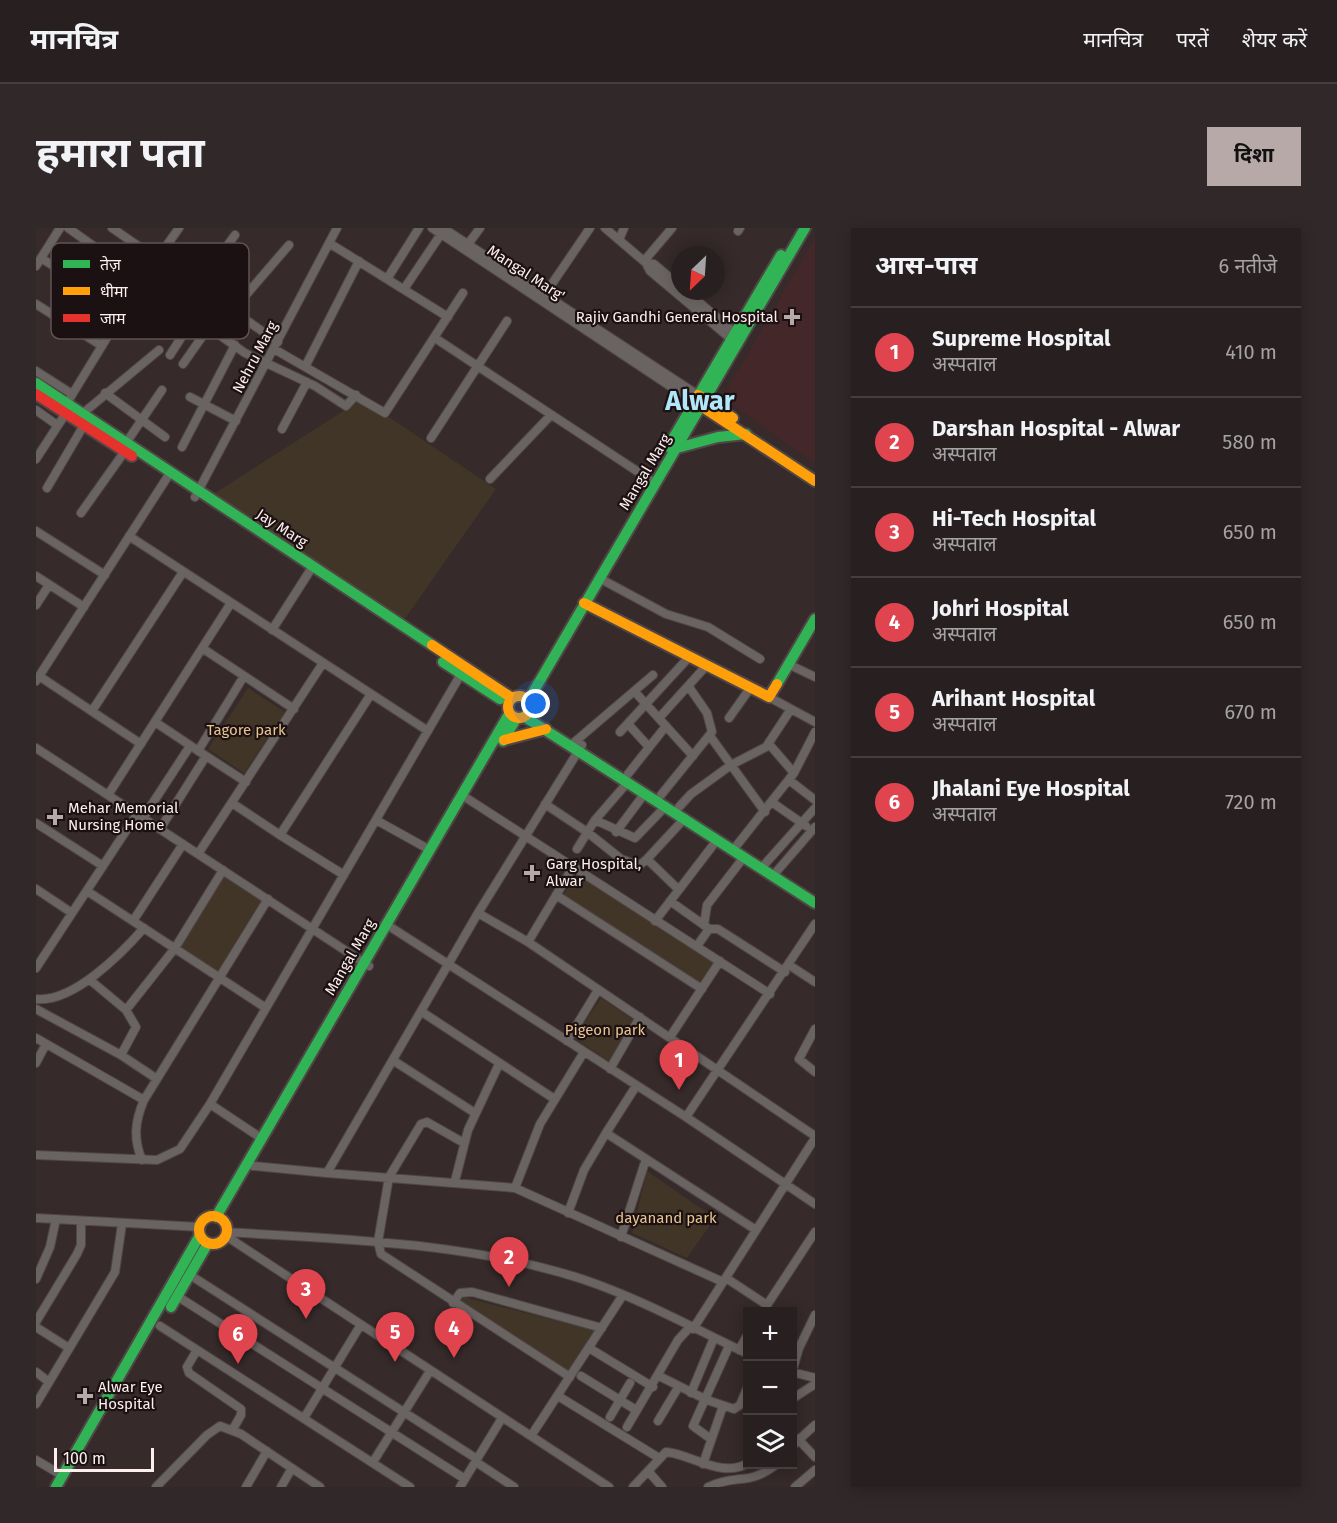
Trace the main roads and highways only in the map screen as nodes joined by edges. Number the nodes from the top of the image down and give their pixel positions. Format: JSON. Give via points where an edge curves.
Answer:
{"nodes":[{"id":1,"x":796,"y":228,"type":"edge"},
{"id":2,"x":805,"y":228,"type":"edge"},
{"id":3,"x":36,"y":382,"type":"edge"},
{"id":4,"x":36,"y":394,"type":"edge"},
{"id":5,"x":700,"y":401,"type":"junction"},
{"id":6,"x":64,"y":403,"type":"junction"},
{"id":7,"x":746,"y":434,"type":"junction"},
{"id":8,"x":676,"y":448,"type":"junction"},
{"id":9,"x":815,"y":473,"type":"edge"},
{"id":10,"x":652,"y":481,"type":"junction"},
{"id":11,"x":815,"y":481,"type":"edge"},
{"id":12,"x":311,"y":568,"type":"junction"},
{"id":13,"x":584,"y":603,"type":"junction"},
{"id":14,"x":815,"y":619,"type":"edge"},
{"id":15,"x":812,"y":631,"type":"edge"},
{"id":16,"x":519,"y":708,"type":"junction"},
{"id":17,"x":546,"y":729,"type":"junction"},
{"id":18,"x":504,"y":740,"type":"junction"},
{"id":19,"x":577,"y":745,"type":"junction"},
{"id":20,"x":628,"y":778,"type":"junction"},
{"id":21,"x":433,"y":852,"type":"junction"},
{"id":22,"x":815,"y":896,"type":"edge"},
{"id":23,"x":815,"y":903,"type":"edge"},
{"id":24,"x":367,"y":964,"type":"junction"},
{"id":25,"x":219,"y":1218,"type":"junction"},
{"id":26,"x":203,"y":1235,"type":"junction"},
{"id":27,"x":64,"y":1481,"type":"edge"},
{"id":28,"x":56,"y":1487,"type":"edge"}],
"edges":[{"from":1,"to":5,"type":"main road","name":"Mangal Marg"},
{"from":2,"to":5,"type":"main road","name":"Mangal Marg"},
{"from":3,"to":6,"type":"main road","name":"Jay Marg"},
{"from":4,"to":6,"type":"main road","name":"Jay Marg"},
{"from":5,"to":7,"type":"main road"},
{"from":5,"to":8,"type":"main road","name":"Mangal Marg"},
{"from":5,"to":9,"type":"main road"},
{"from":5,"to":10,"type":"main road","name":"Mangal Marg"},
{"from":6,"to":12,"type":"main road","name":"Jay Marg"},
{"from":7,"to":8,"type":"main road"},
{"from":7,"to":11,"type":"main road"},
{"from":8,"to":10,"type":"main road","name":"Mangal Marg"},
{"from":10,"to":13,"type":"main road","name":"Mangal Marg"},
{"from":10,"to":16,"type":"main road","name":"Mangal Marg"},
{"from":12,"to":16,"type":"main road","name":"Jay Marg"},
{"from":12,"to":16,"type":"main road","name":"Jay Marg","via":[[461,674]]},
{"from":13,"to":15,"type":"main road","via":[[769,697]]},
{"from":13,"to":16,"type":"main road","name":"Mangal Marg"},
{"from":14,"to":15,"type":"main road"},
{"from":16,"to":17,"type":"main road"},
{"from":16,"to":18,"type":"main road","name":"Mangal Marg"},
{"from":16,"to":19,"type":"main road"},
{"from":16,"to":21,"type":"main road","name":"Mangal Marg"},
{"from":17,"to":18,"type":"main road"},
{"from":17,"to":19,"type":"main road"},
{"from":18,"to":21,"type":"main road","name":"Mangal Marg"},
{"from":19,"to":20,"type":"main road"},
{"from":20,"to":22,"type":"main road","via":[[661,795]]},
{"from":20,"to":23,"type":"main road","via":[[645,793]]},
{"from":21,"to":24,"type":"main road","name":"Mangal Marg"},
{"from":21,"to":24,"type":"main road","name":"Mangal Marg","via":[[392,928]]},
{"from":24,"to":25,"type":"main road","name":"Mangal Marg","via":[[253,1166]]},
{"from":24,"to":25,"type":"main road","name":"Mangal Marg","via":[[261,1138]]},
{"from":25,"to":26,"type":"main road","via":[[205,1219]]},
{"from":25,"to":26,"type":"main road","via":[[227,1234],[218,1243]]},
{"from":26,"to":27,"type":"main road"},
{"from":26,"to":27,"type":"main road","via":[[190,1275]]},
{"from":27,"to":28,"type":"main road"}]}
